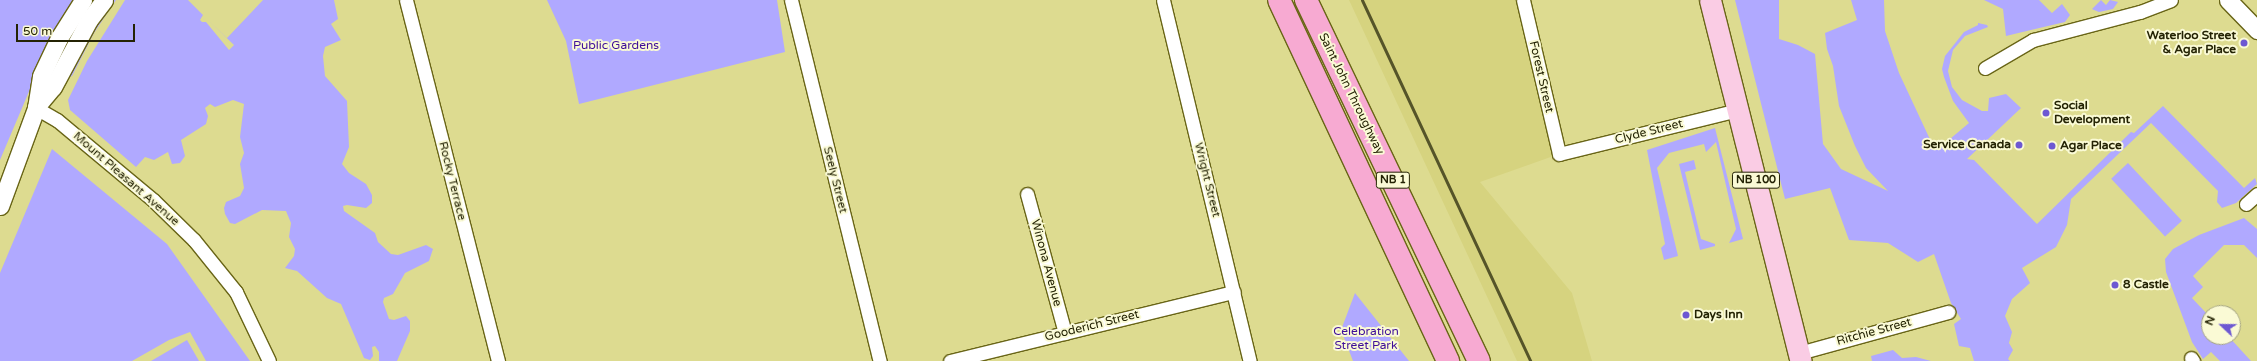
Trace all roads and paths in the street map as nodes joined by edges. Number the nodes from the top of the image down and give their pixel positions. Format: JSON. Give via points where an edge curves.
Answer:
{"nodes":[{"id":1,"x":82,"y":0,"type":"edge"},
{"id":2,"x":104,"y":0,"type":"edge"},
{"id":3,"x":406,"y":0,"type":"edge"},
{"id":4,"x":791,"y":0,"type":"edge"},
{"id":5,"x":1163,"y":0,"type":"edge"},
{"id":6,"x":1279,"y":0,"type":"edge"},
{"id":7,"x":1306,"y":0,"type":"edge"},
{"id":8,"x":1523,"y":0,"type":"edge"},
{"id":9,"x":1710,"y":0,"type":"edge"},
{"id":10,"x":2171,"y":0,"type":"edge"},
{"id":11,"x":2228,"y":0,"type":"edge"},
{"id":12,"x":2257,"y":30,"type":"edge"},
{"id":13,"x":1985,"y":68,"type":"dead end"},
{"id":14,"x":36,"y":108,"type":"junction"},
{"id":15,"x":1738,"y":110,"type":"junction"},
{"id":16,"x":1559,"y":154,"type":"joint"},
{"id":17,"x":1027,"y":194,"type":"dead end"},
{"id":18,"x":2257,"y":194,"type":"edge"},
{"id":19,"x":2246,"y":204,"type":"dead end"},
{"id":20,"x":0,"y":206,"type":"edge"},
{"id":21,"x":1234,"y":292,"type":"junction"},
{"id":22,"x":1948,"y":312,"type":"dead end"},
{"id":23,"x":1065,"y":333,"type":"junction"},
{"id":24,"x":1800,"y":357,"type":"edge"},
{"id":25,"x":269,"y":361,"type":"edge"},
{"id":26,"x":498,"y":361,"type":"edge"},
{"id":27,"x":880,"y":361,"type":"edge"},
{"id":28,"x":950,"y":361,"type":"edge"},
{"id":29,"x":1250,"y":361,"type":"edge"},
{"id":30,"x":1448,"y":361,"type":"edge"},
{"id":31,"x":1479,"y":361,"type":"edge"}],
"edges":[{"from":1,"to":14,"type":"street","via":[[59,38],[41,76]]},
{"from":2,"to":14,"type":"street","via":[[89,20],[53,87]]},
{"from":3,"to":26,"type":"street","name":"Rocky Terrace"},
{"from":4,"to":27,"type":"street","name":"Seely Street"},
{"from":5,"to":21,"type":"street","name":"Wright Street"},
{"from":6,"to":30,"type":"highway","name":"Saint John Throughway","number":"NB 1"},
{"from":7,"to":31,"type":"highway","name":"Saint John Throughway","number":"NB 1"},
{"from":8,"to":16,"type":"street","name":"Forest Street"},
{"from":9,"to":15,"type":"main road","number":"NB 100"},
{"from":10,"to":13,"type":"street","via":[[2140,12],[2033,40]]},
{"from":11,"to":12,"type":"street"},
{"from":14,"to":20,"type":"street"},
{"from":14,"to":25,"type":"street","name":"Mount Pleasant Avenue","via":[[57,120],[153,200],[194,240],[236,292]]},
{"from":15,"to":16,"type":"street","name":"Clyde Street"},
{"from":15,"to":24,"type":"main road","number":"NB 100"},
{"from":17,"to":23,"type":"street","name":"Winona Avenue"},
{"from":18,"to":19,"type":"street"},
{"from":21,"to":23,"type":"street","name":"Gooderich Street"},
{"from":21,"to":29,"type":"street","name":"Wright Street"},
{"from":22,"to":24,"type":"street","name":"Ritchie Street"},
{"from":23,"to":28,"type":"street","name":"Gooderich Street"}]}
